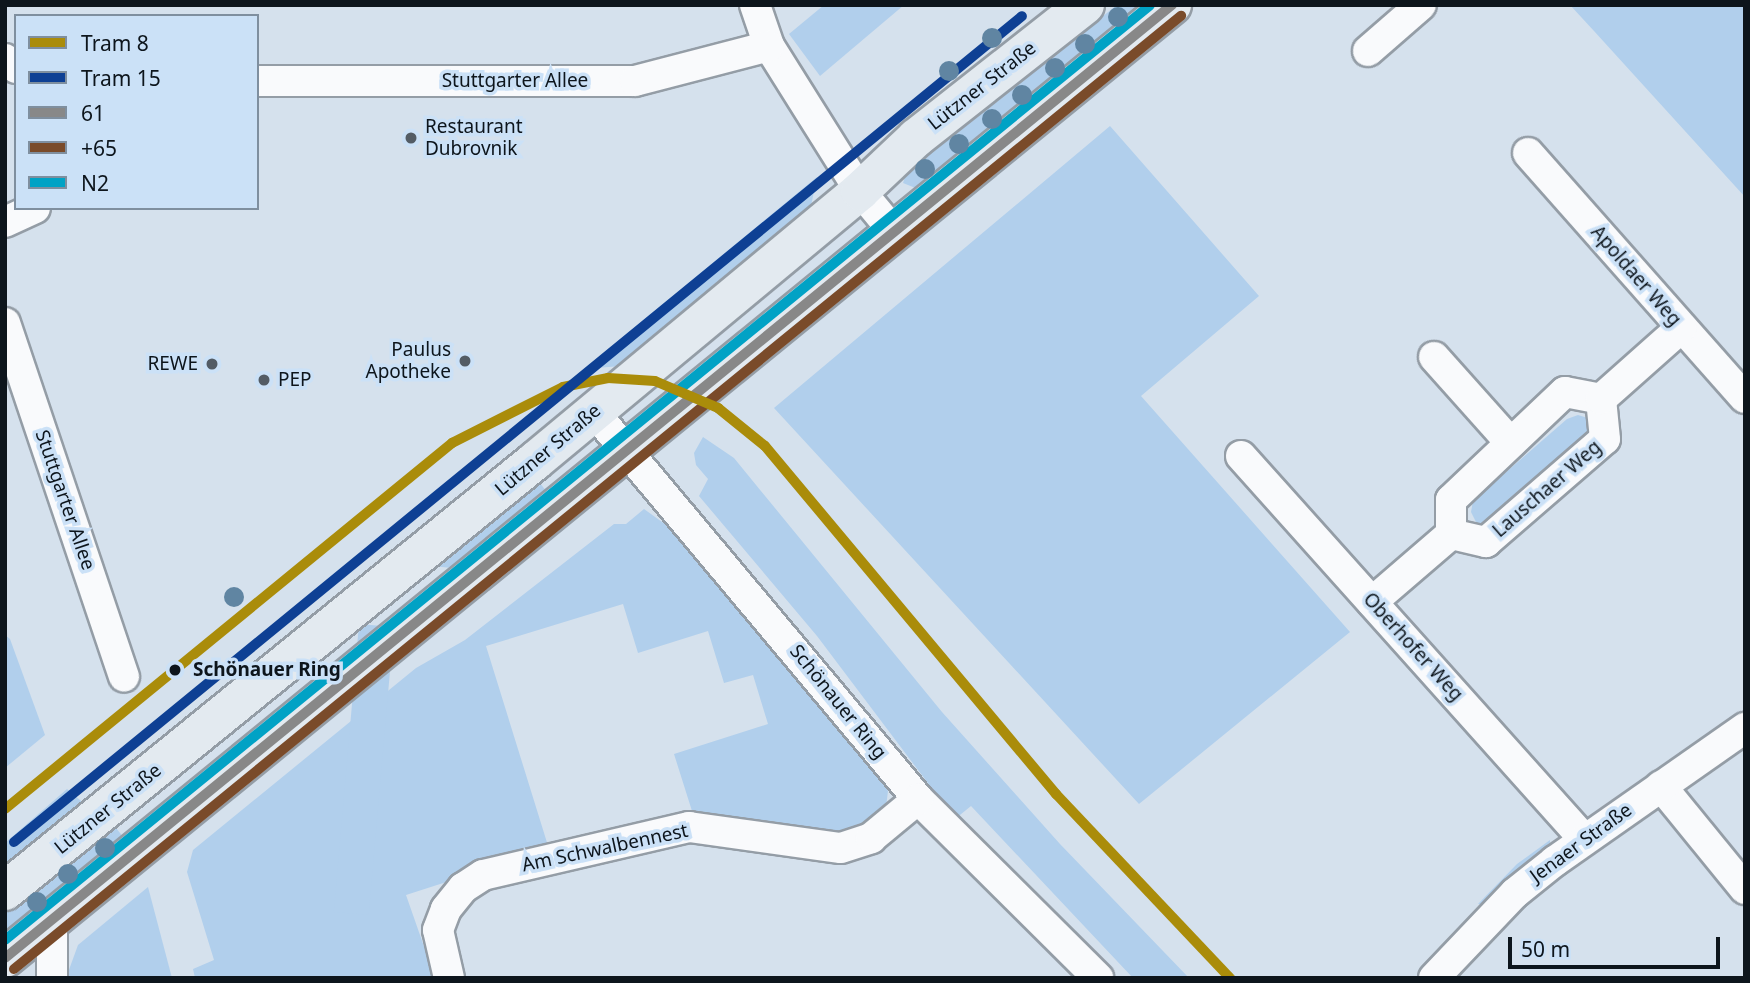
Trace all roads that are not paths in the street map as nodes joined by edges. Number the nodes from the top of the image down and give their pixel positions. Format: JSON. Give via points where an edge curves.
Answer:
{"nodes":[{"id":1,"x":755,"y":5,"type":"edge"},
{"id":2,"x":1086,"y":5,"type":"edge"},
{"id":3,"x":1172,"y":5,"type":"edge"},
{"id":4,"x":1421,"y":5,"type":"edge"},
{"id":5,"x":769,"y":46,"type":"junction"},
{"id":6,"x":1368,"y":51,"type":"dead end"},
{"id":7,"x":259,"y":81,"type":"edge"},
{"id":8,"x":1528,"y":153,"type":"dead end"},
{"id":9,"x":860,"y":191,"type":"junction"},
{"id":10,"x":31,"y":210,"type":"edge"},
{"id":11,"x":5,"y":222,"type":"edge"},
{"id":12,"x":894,"y":232,"type":"junction"},
{"id":13,"x":5,"y":323,"type":"edge"},
{"id":14,"x":1681,"y":328,"type":"junction"},
{"id":15,"x":1434,"y":357,"type":"dead end"},
{"id":16,"x":1745,"y":398,"type":"edge"},
{"id":17,"x":1601,"y":399,"type":"junction"},
{"id":18,"x":594,"y":412,"type":"junction"},
{"id":19,"x":1511,"y":443,"type":"junction"},
{"id":20,"x":628,"y":450,"type":"junction"},
{"id":21,"x":1241,"y":456,"type":"dead end"},
{"id":22,"x":1451,"y":534,"type":"junction"},
{"id":23,"x":1372,"y":602,"type":"junction"},
{"id":24,"x":124,"y":677,"type":"dead end"},
{"id":25,"x":1745,"y":728,"type":"edge"},
{"id":26,"x":1661,"y":786,"type":"junction"},
{"id":27,"x":918,"y":799,"type":"junction"},
{"id":28,"x":1584,"y":839,"type":"junction"},
{"id":29,"x":1745,"y":889,"type":"edge"},
{"id":30,"x":5,"y":891,"type":"edge"},
{"id":31,"x":52,"y":921,"type":"junction"},
{"id":32,"x":5,"y":958,"type":"edge"},
{"id":33,"x":52,"y":978,"type":"edge"},
{"id":34,"x":449,"y":978,"type":"edge"},
{"id":35,"x":1098,"y":978,"type":"edge"},
{"id":36,"x":1434,"y":978,"type":"edge"}],
"edges":[{"from":1,"to":5,"type":"street"},
{"from":2,"to":9,"type":"main road","name":"Lützner Straße","via":[[916,138]]},
{"from":3,"to":12,"type":"main road"},
{"from":4,"to":6,"type":"street"},
{"from":5,"to":7,"type":"street","name":"Stuttgarter Allee","via":[[635,81]]},
{"from":5,"to":9,"type":"street"},
{"from":8,"to":14,"type":"street","name":"Apoldaer Weg"},
{"from":9,"to":12,"type":"street"},
{"from":9,"to":18,"type":"main road","name":"Lützner Straße"},
{"from":10,"to":11,"type":"street"},
{"from":12,"to":20,"type":"main road"},
{"from":13,"to":24,"type":"street","name":"Stuttgarter Allee"},
{"from":14,"to":16,"type":"street","name":"Apoldaer Weg"},
{"from":14,"to":17,"type":"street"},
{"from":15,"to":19,"type":"street"},
{"from":17,"to":19,"type":"street","via":[[1565,392]]},
{"from":17,"to":22,"type":"street","name":"Lauschaer Weg","via":[[1605,439],[1486,542]]},
{"from":18,"to":20,"type":"street","name":"Schönauer Ring"},
{"from":18,"to":30,"type":"main road","name":"Lützner Straße"},
{"from":19,"to":22,"type":"street","via":[[1451,500]]},
{"from":20,"to":27,"type":"street","name":"Schönauer Ring"},
{"from":20,"to":31,"type":"main road"},
{"from":21,"to":23,"type":"street","name":"Oberhofer Weg"},
{"from":22,"to":23,"type":"street"},
{"from":23,"to":28,"type":"street","name":"Oberhofer Weg"},
{"from":25,"to":26,"type":"street","name":"Jenaer Straße"},
{"from":26,"to":28,"type":"street","name":"Jenaer Straße"},
{"from":26,"to":29,"type":"street"},
{"from":27,"to":34,"type":"street","name":"Am Schwalbennest","via":[[871,838],[841,848],[689,827],[484,875],[463,888],[446,909],[438,930]]},
{"from":27,"to":35,"type":"street","name":"Schönauer Ring"},
{"from":28,"to":36,"type":"street","name":"Jenaer Straße","via":[[1515,892]]},
{"from":31,"to":32,"type":"main road"},
{"from":31,"to":33,"type":"street"}]}
